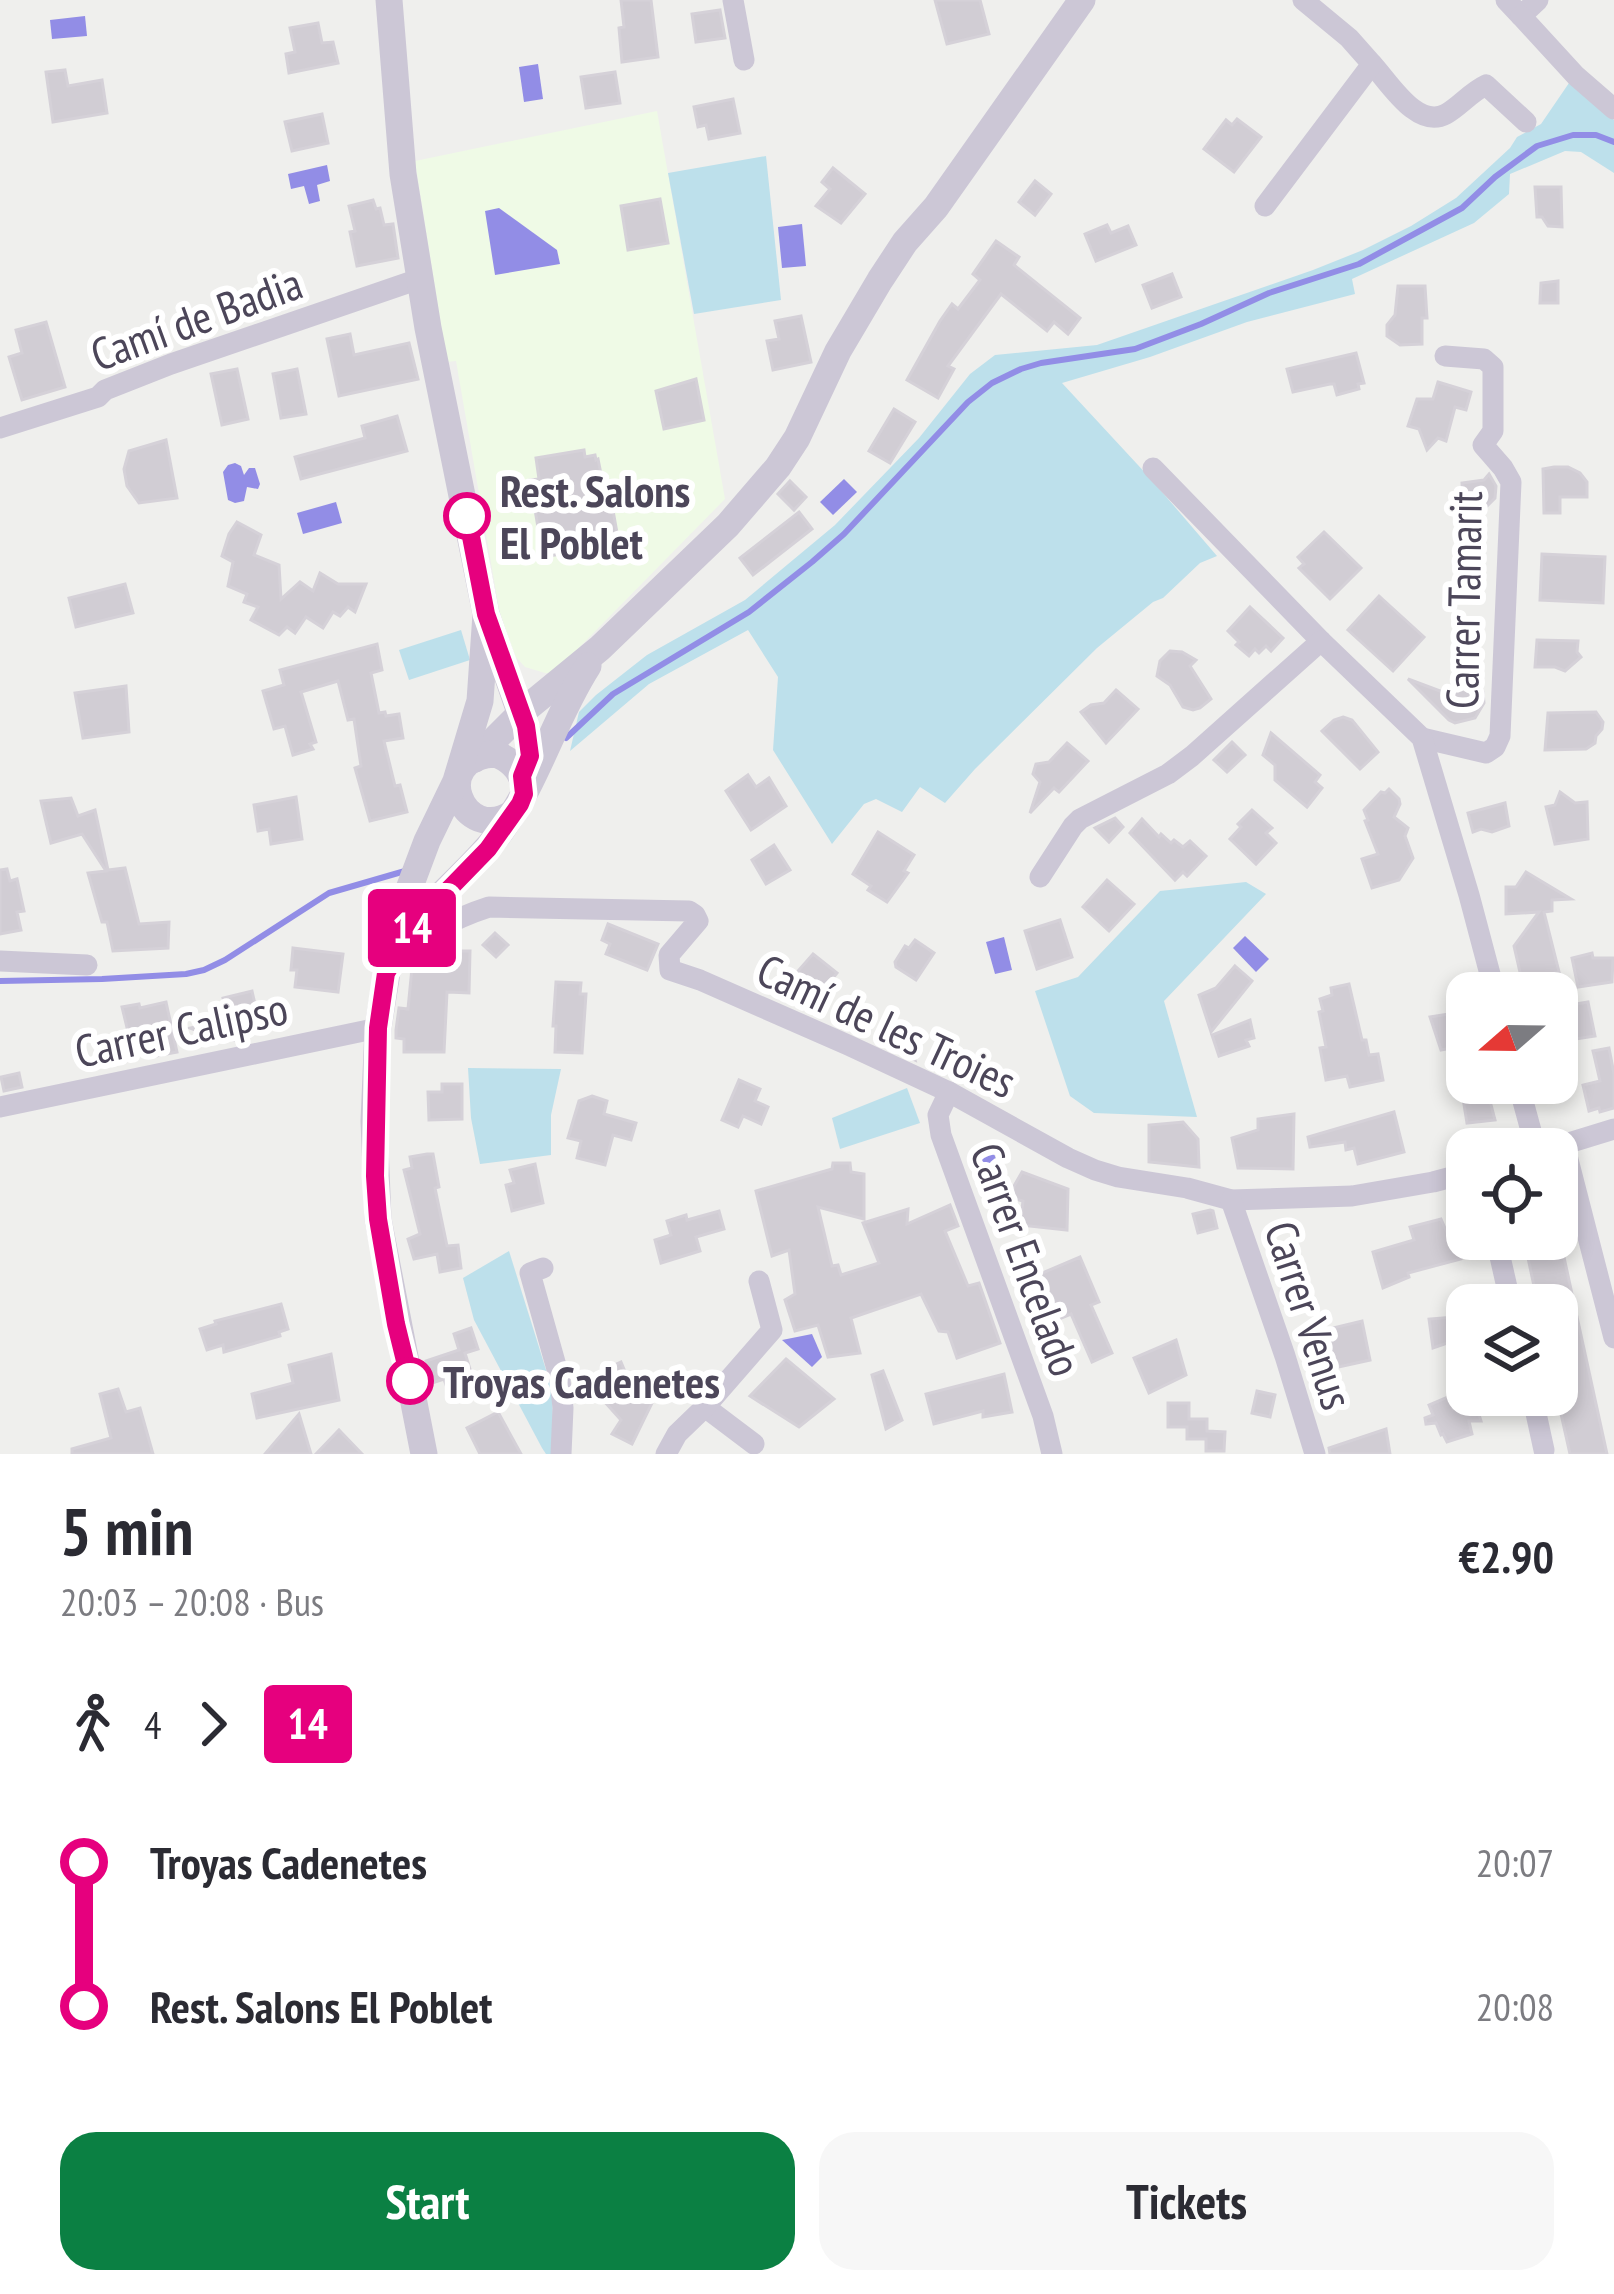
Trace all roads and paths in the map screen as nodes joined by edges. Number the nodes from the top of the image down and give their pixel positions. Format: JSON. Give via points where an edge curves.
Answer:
{"nodes":[{"id":1,"x":389,"y":0,"type":"edge"},
{"id":2,"x":733,"y":0,"type":"edge"},
{"id":3,"x":1082,"y":0,"type":"edge"},
{"id":4,"x":1303,"y":0,"type":"edge"},
{"id":5,"x":1522,"y":5,"type":"edge"},
{"id":6,"x":744,"y":60,"type":"dead end"},
{"id":7,"x":1372,"y":64,"type":"junction"},
{"id":8,"x":1614,"y":109,"type":"edge"},
{"id":9,"x":1526,"y":122,"type":"dead end"},
{"id":10,"x":1265,"y":206,"type":"dead end"},
{"id":11,"x":419,"y":279,"type":"junction"},
{"id":12,"x":1445,"y":356,"type":"dead end"},
{"id":13,"x":0,"y":428,"type":"edge"},
{"id":14,"x":1153,"y":468,"type":"dead end"},
{"id":15,"x":486,"y":614,"type":"junction"},
{"id":16,"x":1321,"y":641,"type":"junction"},
{"id":17,"x":600,"y":648,"type":"junction"},
{"id":18,"x":522,"y":712,"type":"junction"},
{"id":19,"x":1422,"y":738,"type":"junction"},
{"id":20,"x":475,"y":759,"type":"junction"},
{"id":21,"x":456,"y":781,"type":"junction"},
{"id":22,"x":524,"y":791,"type":"junction"},
{"id":23,"x":1040,"y":877,"type":"dead end"},
{"id":24,"x":0,"y":961,"type":"edge"},
{"id":25,"x":86,"y":965,"type":"dead end"},
{"id":26,"x":1489,"y":972,"type":"edge"},
{"id":27,"x":385,"y":978,"type":"junction"},
{"id":28,"x":378,"y":1028,"type":"junction"},
{"id":29,"x":949,"y":1092,"type":"junction"},
{"id":30,"x":0,"y":1107,"type":"edge"},
{"id":31,"x":1614,"y":1129,"type":"edge"},
{"id":32,"x":1578,"y":1140,"type":"edge"},
{"id":33,"x":1446,"y":1179,"type":"edge"},
{"id":34,"x":1231,"y":1200,"type":"junction"},
{"id":35,"x":1578,"y":1219,"type":"edge"},
{"id":36,"x":543,"y":1268,"type":"dead end"},
{"id":37,"x":759,"y":1281,"type":"dead end"},
{"id":38,"x":1614,"y":1338,"type":"edge"},
{"id":39,"x":705,"y":1407,"type":"junction"},
{"id":40,"x":1537,"y":1416,"type":"edge"},
{"id":41,"x":754,"y":1444,"type":"dead end"},
{"id":42,"x":1544,"y":1450,"type":"dead end"},
{"id":43,"x":424,"y":1454,"type":"edge"},
{"id":44,"x":561,"y":1454,"type":"edge"},
{"id":45,"x":666,"y":1454,"type":"edge"},
{"id":46,"x":1052,"y":1454,"type":"edge"},
{"id":47,"x":1315,"y":1454,"type":"edge"}],
"edges":[{"from":1,"to":11,"type":"street"},
{"from":2,"to":6,"type":"street"},
{"from":3,"to":17,"type":"street","via":[[880,280],[778,466]]},
{"from":4,"to":7,"type":"street"},
{"from":5,"to":8,"type":"street","via":[[1576,76]]},
{"from":7,"to":9,"type":"street","via":[[1430,118],[1486,85]]},
{"from":7,"to":10,"type":"street"},
{"from":11,"to":13,"type":"street","name":"Camí de Badia"},
{"from":11,"to":15,"type":"street"},
{"from":12,"to":19,"type":"street","name":"Carrer Tamarit","via":[[1493,367],[1493,430],[1483,445],[1511,482],[1500,736],[1486,752]]},
{"from":14,"to":16,"type":"street","name":"Carrer Tamarit"},
{"from":15,"to":18,"type":"street"},
{"from":15,"to":21,"type":"street","via":[[482,693]]},
{"from":16,"to":19,"type":"street","name":"Carrer Tamarit"},
{"from":16,"to":23,"type":"street","via":[[1168,774],[1080,819]]},
{"from":17,"to":18,"type":"street"},
{"from":17,"to":22,"type":"street"},
{"from":18,"to":20,"type":"street"},
{"from":18,"to":22,"type":"street","via":[[530,746]]},
{"from":19,"to":26,"type":"street","name":"Carrer Tamarit"},
{"from":20,"to":21,"type":"street"},
{"from":20,"to":22,"type":"street","via":[[501,756],[514,764]]},
{"from":21,"to":22,"type":"street","via":[[473,815],[494,821]]},
{"from":21,"to":27,"type":"street","via":[[394,928]]},
{"from":22,"to":27,"type":"street","via":[[488,849],[417,922]]},
{"from":24,"to":25,"type":"street"},
{"from":27,"to":28,"type":"street"},
{"from":27,"to":29,"type":"street","name":"Camí de les Troies","via":[[410,947],[489,907],[689,911],[698,921],[669,956],[670,970]]},
{"from":28,"to":30,"type":"street","name":"Carrer Calipso"},
{"from":28,"to":43,"type":"street","via":[[378,1219]]},
{"from":29,"to":34,"type":"street","name":"Camí de les Troies","via":[[1095,1170]]},
{"from":29,"to":46,"type":"street","name":"Carrer Encelado","via":[[938,1115],[941,1136]]},
{"from":31,"to":32,"type":"street"},
{"from":33,"to":34,"type":"street","name":"Camí de les Troies","via":[[1352,1196]]},
{"from":34,"to":47,"type":"street","name":"Carrer Venus"},
{"from":35,"to":38,"type":"street"},
{"from":36,"to":44,"type":"street","via":[[530,1273],[560,1380]]},
{"from":37,"to":39,"type":"street","via":[[772,1330]]},
{"from":39,"to":41,"type":"street"},
{"from":39,"to":45,"type":"street"},
{"from":40,"to":42,"type":"street"}]}
